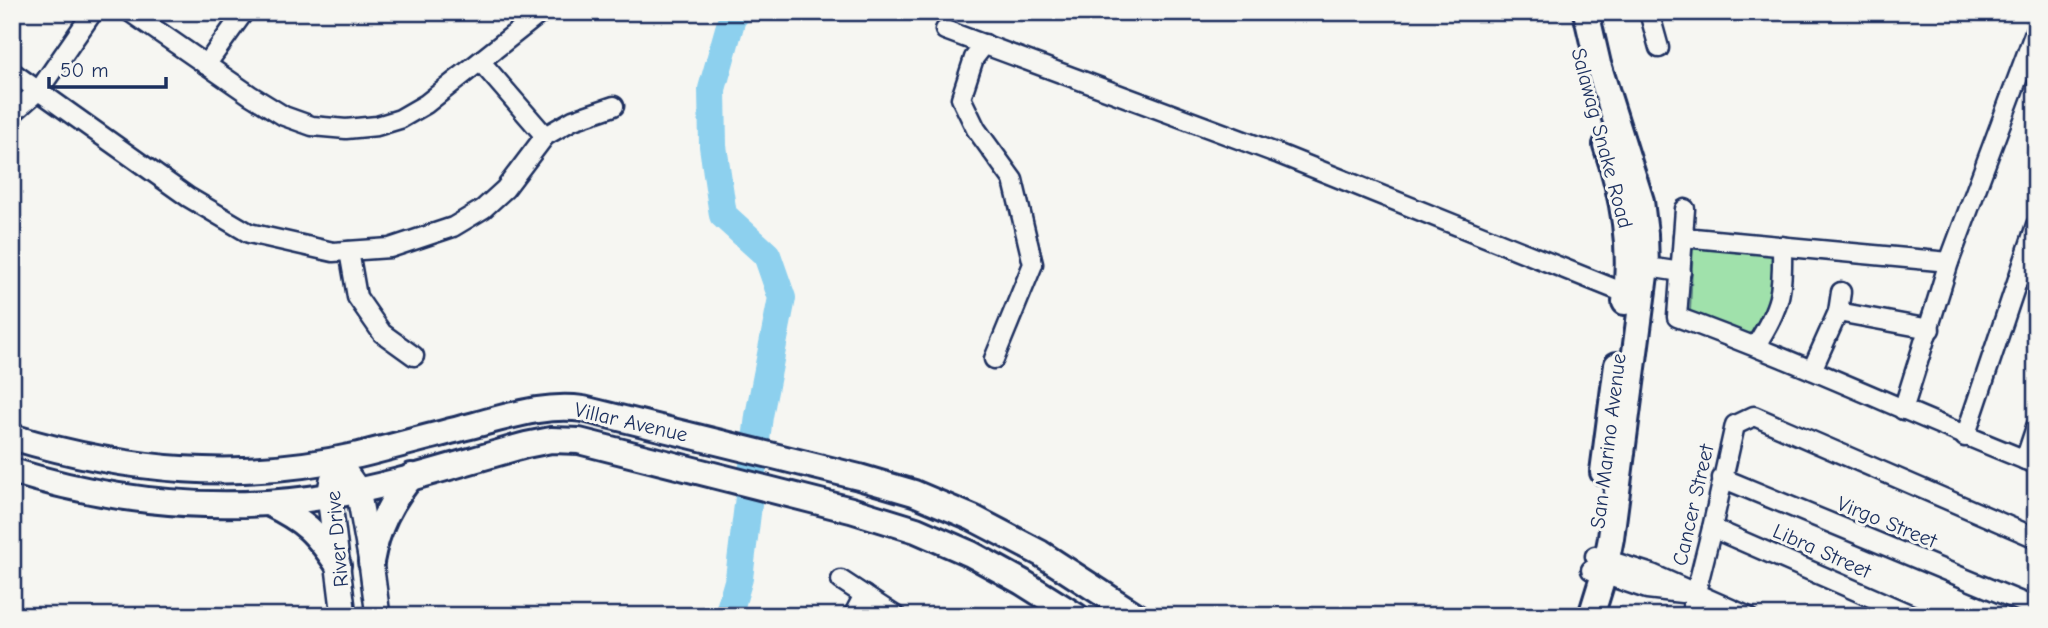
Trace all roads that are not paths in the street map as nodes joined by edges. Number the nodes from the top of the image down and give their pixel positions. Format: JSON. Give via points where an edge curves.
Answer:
{"nodes":[{"id":1,"x":93,"y":12,"type":"edge"},
{"id":2,"x":130,"y":12,"type":"edge"},
{"id":3,"x":244,"y":12,"type":"edge"},
{"id":4,"x":542,"y":12,"type":"edge"},
{"id":5,"x":1570,"y":12,"type":"edge"},
{"id":6,"x":1586,"y":12,"type":"edge"},
{"id":7,"x":1649,"y":12,"type":"edge"},
{"id":8,"x":2036,"y":29,"type":"edge"},
{"id":9,"x":945,"y":30,"type":"dead end"},
{"id":10,"x":985,"y":44,"type":"junction"},
{"id":11,"x":1659,"y":48,"type":"dead end"},
{"id":12,"x":481,"y":62,"type":"junction"},
{"id":13,"x":206,"y":65,"type":"junction"},
{"id":14,"x":12,"y":72,"type":"edge"},
{"id":15,"x":39,"y":90,"type":"junction"},
{"id":16,"x":614,"y":106,"type":"dead end"},
{"id":17,"x":12,"y":114,"type":"edge"},
{"id":18,"x":545,"y":136,"type":"junction"},
{"id":19,"x":1685,"y":209,"type":"dead end"},
{"id":20,"x":2036,"y":225,"type":"edge"},
{"id":21,"x":1684,"y":237,"type":"junction"},
{"id":22,"x":1782,"y":246,"type":"junction"},
{"id":23,"x":349,"y":251,"type":"junction"},
{"id":24,"x":1949,"y":262,"type":"junction"},
{"id":25,"x":1637,"y":266,"type":"junction"},
{"id":26,"x":1681,"y":272,"type":"junction"},
{"id":27,"x":1841,"y":292,"type":"dead end"},
{"id":28,"x":1634,"y":297,"type":"junction"},
{"id":29,"x":1838,"y":312,"type":"junction"},
{"id":30,"x":1930,"y":329,"type":"junction"},
{"id":31,"x":1756,"y":345,"type":"junction"},
{"id":32,"x":414,"y":356,"type":"dead end"},
{"id":33,"x":995,"y":359,"type":"dead end"},
{"id":34,"x":1812,"y":370,"type":"junction"},
{"id":35,"x":1903,"y":410,"type":"junction"},
{"id":36,"x":2036,"y":427,"type":"edge"},
{"id":37,"x":12,"y":437,"type":"edge"},
{"id":38,"x":1965,"y":437,"type":"junction"},
{"id":39,"x":336,"y":459,"type":"junction"},
{"id":40,"x":2031,"y":462,"type":"edge"},
{"id":41,"x":12,"y":471,"type":"edge"},
{"id":42,"x":412,"y":476,"type":"junction"},
{"id":43,"x":1722,"y":478,"type":"junction"},
{"id":44,"x":358,"y":490,"type":"junction"},
{"id":45,"x":330,"y":496,"type":"junction"},
{"id":46,"x":267,"y":502,"type":"junction"},
{"id":47,"x":1712,"y":528,"type":"junction"},
{"id":48,"x":2036,"y":538,"type":"edge"},
{"id":49,"x":371,"y":562,"type":"junction"},
{"id":50,"x":338,"y":565,"type":"junction"},
{"id":51,"x":1599,"y":565,"type":"junction"},
{"id":52,"x":841,"y":580,"type":"dead end"},
{"id":53,"x":864,"y":595,"type":"junction"},
{"id":54,"x":1696,"y":595,"type":"junction"},
{"id":55,"x":2036,"y":608,"type":"edge"},
{"id":56,"x":344,"y":616,"type":"edge"},
{"id":57,"x":378,"y":616,"type":"edge"},
{"id":58,"x":853,"y":616,"type":"edge"},
{"id":59,"x":896,"y":616,"type":"edge"},
{"id":60,"x":1076,"y":616,"type":"edge"},
{"id":61,"x":1137,"y":616,"type":"edge"},
{"id":62,"x":1575,"y":616,"type":"edge"},
{"id":63,"x":1591,"y":616,"type":"edge"},
{"id":64,"x":1690,"y":616,"type":"edge"},
{"id":65,"x":1746,"y":616,"type":"edge"},
{"id":66,"x":1913,"y":616,"type":"edge"}],
"edges":[{"from":1,"to":15,"type":"street"},
{"from":2,"to":13,"type":"street"},
{"from":3,"to":13,"type":"street"},
{"from":4,"to":12,"type":"street"},
{"from":5,"to":25,"type":"main road","name":"Salawag Snake Road"},
{"from":6,"to":25,"type":"main road","name":"Salawag Snake Road","via":[[1641,201],[1645,234]]},
{"from":7,"to":11,"type":"street"},
{"from":8,"to":24,"type":"street"},
{"from":9,"to":10,"type":"street"},
{"from":10,"to":28,"type":"street","via":[[1279,154]]},
{"from":10,"to":33,"type":"street","via":[[974,58],[961,98],[976,129],[1013,180],[1033,264]]},
{"from":12,"to":13,"type":"street","via":[[400,119],[346,129],[312,126],[284,116]]},
{"from":12,"to":18,"type":"street"},
{"from":14,"to":15,"type":"street"},
{"from":15,"to":17,"type":"street"},
{"from":15,"to":23,"type":"street","via":[[188,197],[249,233]]},
{"from":16,"to":18,"type":"street"},
{"from":18,"to":23,"type":"street","via":[[505,189],[453,227],[390,248]]},
{"from":19,"to":21,"type":"street"},
{"from":20,"to":38,"type":"street"},
{"from":21,"to":22,"type":"street"},
{"from":21,"to":26,"type":"street"},
{"from":22,"to":24,"type":"street"},
{"from":22,"to":31,"type":"street","via":[[1783,288],[1772,321]]},
{"from":23,"to":32,"type":"street","via":[[356,297],[382,333]]},
{"from":24,"to":30,"type":"street"},
{"from":25,"to":26,"type":"street"},
{"from":25,"to":28,"type":"main road","name":"San Marino Avenue"},
{"from":26,"to":31,"type":"street","via":[[1677,317]]},
{"from":27,"to":29,"type":"street"},
{"from":28,"to":51,"type":"main road","name":"San Marino Avenue"},
{"from":29,"to":30,"type":"street"},
{"from":29,"to":34,"type":"street"},
{"from":30,"to":35,"type":"street"},
{"from":31,"to":34,"type":"street"},
{"from":34,"to":35,"type":"street"},
{"from":35,"to":38,"type":"street"},
{"from":36,"to":40,"type":"street"},
{"from":37,"to":39,"type":"main road","name":"Villar Avenue","via":[[90,458],[176,470],[244,470]]},
{"from":38,"to":40,"type":"street"},
{"from":39,"to":44,"type":"street","name":"River Drive"},
{"from":39,"to":45,"type":"street","name":"River Drive"},
{"from":39,"to":61,"type":"main road","name":"Villar Avenue","via":[[549,407],[583,409],[914,493],[1040,553]]},
{"from":41,"to":46,"type":"main road","name":"Villar Avenue","via":[[79,489],[176,503]]},
{"from":42,"to":44,"type":"main road","name":"Villar Avenue"},
{"from":42,"to":49,"type":"main road","via":[[384,516]]},
{"from":42,"to":60,"type":"main road","name":"Villar Avenue","via":[[551,440],[579,441],[916,530],[971,554]]},
{"from":43,"to":47,"type":"street","name":"Cancer Street"},
{"from":43,"to":48,"type":"street","name":"Cancer Street","via":[[1735,425],[1754,416]]},
{"from":43,"to":55,"type":"street","name":"Virgo Street"},
{"from":44,"to":45,"type":"main road","name":"Villar Avenue"},
{"from":44,"to":49,"type":"street","name":"River Drive"},
{"from":45,"to":46,"type":"main road","name":"Villar Avenue"},
{"from":45,"to":50,"type":"street","name":"River Drive"},
{"from":46,"to":50,"type":"main road","via":[[309,527]]},
{"from":47,"to":54,"type":"street","name":"Cancer Street"},
{"from":47,"to":66,"type":"street","name":"Libra Street"},
{"from":49,"to":57,"type":"street","name":"River Drive"},
{"from":50,"to":56,"type":"street","name":"River Drive"},
{"from":51,"to":54,"type":"street","via":[[1647,589]]},
{"from":51,"to":62,"type":"main road","name":"San Marino Avenue"},
{"from":51,"to":63,"type":"main road","name":"San Marino Avenue"},
{"from":52,"to":53,"type":"street"},
{"from":53,"to":58,"type":"street"},
{"from":53,"to":59,"type":"street"},
{"from":54,"to":64,"type":"street","name":"Cancer Street"},
{"from":54,"to":65,"type":"street"}]}
